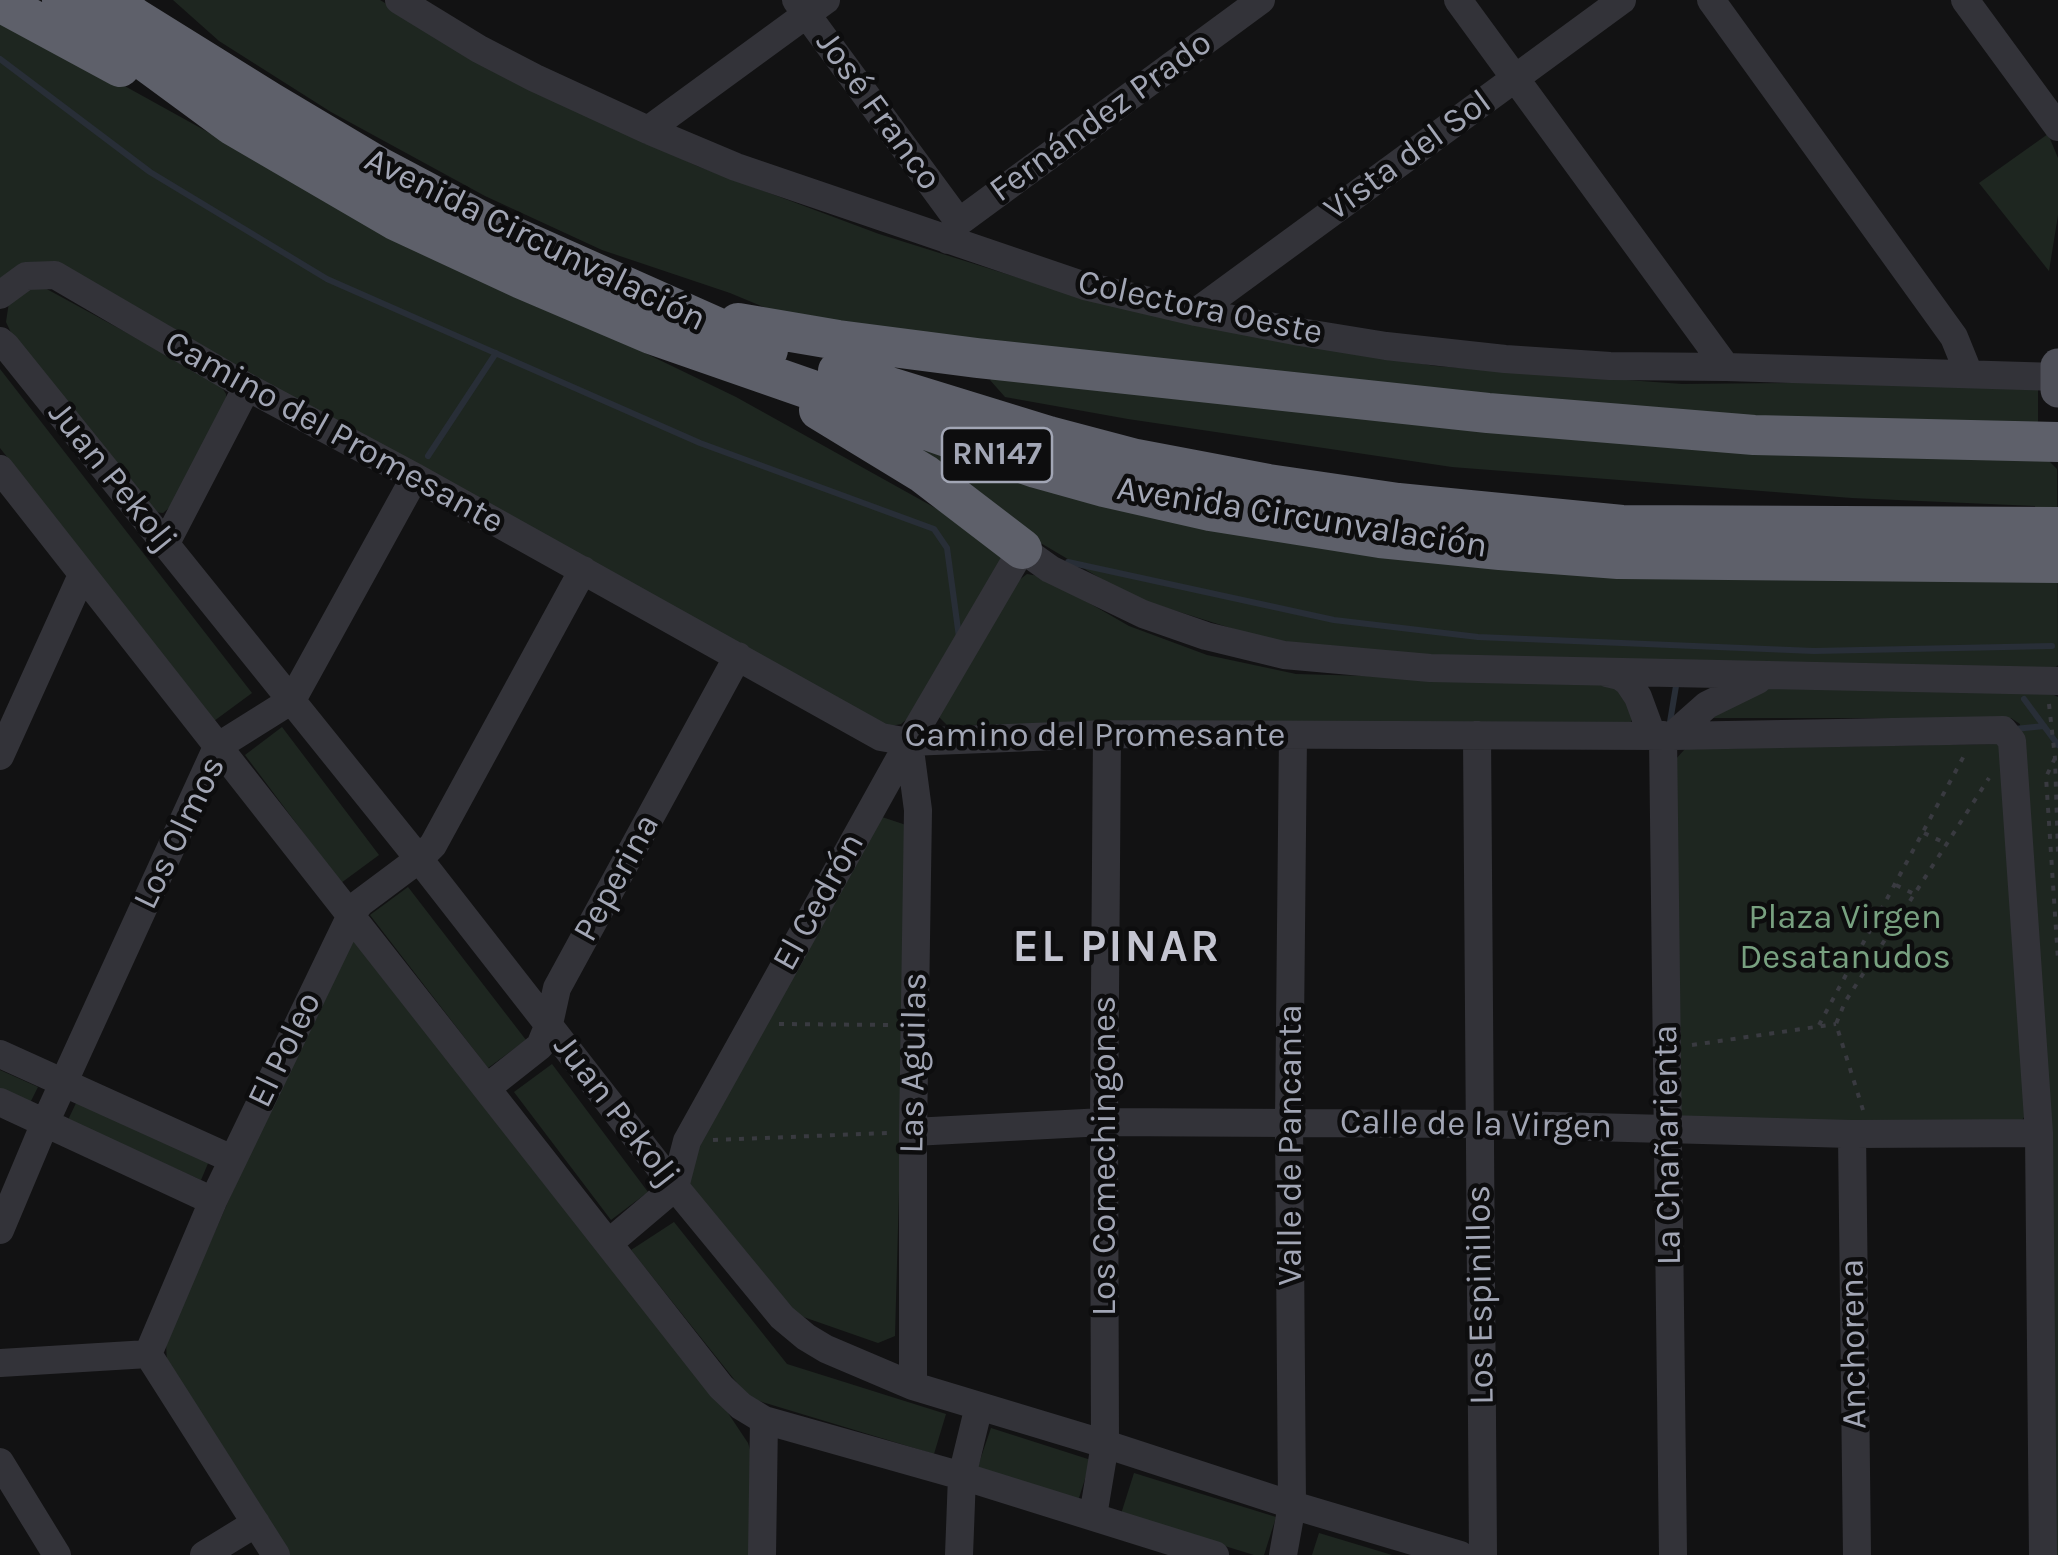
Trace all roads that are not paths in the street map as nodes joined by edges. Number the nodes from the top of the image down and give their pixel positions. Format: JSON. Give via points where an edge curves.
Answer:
{"nodes":[{"id":1,"x":62,"y":0,"type":"edge"},
{"id":2,"x":111,"y":0,"type":"edge"},
{"id":3,"x":148,"y":0,"type":"edge"},
{"id":4,"x":1261,"y":0,"type":"edge"},
{"id":5,"x":1458,"y":0,"type":"edge"},
{"id":6,"x":1622,"y":0,"type":"edge"},
{"id":7,"x":1711,"y":0,"type":"edge"},
{"id":8,"x":1965,"y":0,"type":"edge"},
{"id":9,"x":0,"y":2,"type":"edge"},
{"id":10,"x":417,"y":4,"type":"edge"},
{"id":11,"x":810,"y":5,"type":"edge"},
{"id":12,"x":1514,"y":78,"type":"junction"},
{"id":13,"x":240,"y":107,"type":"junction"},
{"id":14,"x":2058,"y":127,"type":"edge"},
{"id":15,"x":648,"y":130,"type":"junction"},
{"id":16,"x":953,"y":231,"type":"junction"},
{"id":17,"x":0,"y":295,"type":"edge"},
{"id":18,"x":1196,"y":312,"type":"junction"},
{"id":19,"x":665,"y":322,"type":"junction"},
{"id":20,"x":0,"y":341,"type":"edge"},
{"id":21,"x":2058,"y":366,"type":"edge"},
{"id":22,"x":1726,"y":367,"type":"junction"},
{"id":23,"x":1969,"y":374,"type":"junction"},
{"id":24,"x":2057,"y":377,"type":"edge"},
{"id":25,"x":248,"y":387,"type":"junction"},
{"id":26,"x":2058,"y":390,"type":"edge"},
{"id":27,"x":2058,"y":442,"type":"edge"},
{"id":28,"x":0,"y":470,"type":"edge"},
{"id":29,"x":415,"y":477,"type":"junction"},
{"id":30,"x":166,"y":543,"type":"junction"},
{"id":31,"x":2044,"y":545,"type":"edge"},
{"id":32,"x":1022,"y":549,"type":"junction"},
{"id":33,"x":583,"y":570,"type":"junction"},
{"id":34,"x":82,"y":575,"type":"junction"},
{"id":35,"x":738,"y":656,"type":"junction"},
{"id":36,"x":1601,"y":671,"type":"junction"},
{"id":37,"x":1766,"y":676,"type":"junction"},
{"id":38,"x":2053,"y":688,"type":"edge"},
{"id":39,"x":292,"y":700,"type":"junction"},
{"id":40,"x":1107,"y":734,"type":"junction"},
{"id":41,"x":1293,"y":735,"type":"junction"},
{"id":42,"x":1478,"y":735,"type":"junction"},
{"id":43,"x":1662,"y":735,"type":"junction"},
{"id":44,"x":909,"y":742,"type":"junction"},
{"id":45,"x":217,"y":747,"type":"junction"},
{"id":46,"x":0,"y":756,"type":"edge"},
{"id":47,"x":419,"y":859,"type":"junction"},
{"id":48,"x":351,"y":915,"type":"junction"},
{"id":49,"x":548,"y":1024,"type":"junction"},
{"id":50,"x":0,"y":1054,"type":"edge"},
{"id":51,"x":64,"y":1083,"type":"junction"},
{"id":52,"x":488,"y":1088,"type":"junction"},
{"id":53,"x":0,"y":1102,"type":"edge"},
{"id":54,"x":1104,"y":1122,"type":"junction"},
{"id":55,"x":1290,"y":1122,"type":"junction"},
{"id":56,"x":46,"y":1123,"type":"junction"},
{"id":57,"x":1479,"y":1124,"type":"junction"},
{"id":58,"x":1668,"y":1129,"type":"junction"},
{"id":59,"x":913,"y":1132,"type":"junction"},
{"id":60,"x":2039,"y":1133,"type":"junction"},
{"id":61,"x":1860,"y":1134,"type":"junction"},
{"id":62,"x":232,"y":1159,"type":"junction"},
{"id":63,"x":675,"y":1187,"type":"junction"},
{"id":64,"x":213,"y":1201,"type":"junction"},
{"id":65,"x":0,"y":1230,"type":"edge"},
{"id":66,"x":609,"y":1243,"type":"junction"},
{"id":67,"x":148,"y":1354,"type":"junction"},
{"id":68,"x":0,"y":1363,"type":"edge"},
{"id":69,"x":913,"y":1386,"type":"junction"},
{"id":70,"x":979,"y":1406,"type":"junction"},
{"id":71,"x":764,"y":1420,"type":"junction"},
{"id":72,"x":1105,"y":1444,"type":"junction"},
{"id":73,"x":0,"y":1462,"type":"edge"},
{"id":74,"x":962,"y":1476,"type":"junction"},
{"id":75,"x":1292,"y":1505,"type":"junction"},
{"id":76,"x":1092,"y":1516,"type":"junction"},
{"id":77,"x":256,"y":1523,"type":"junction"},
{"id":78,"x":1144,"y":1544,"type":"edge"},
{"id":79,"x":56,"y":1555,"type":"edge"},
{"id":80,"x":204,"y":1555,"type":"edge"},
{"id":81,"x":276,"y":1555,"type":"edge"},
{"id":82,"x":762,"y":1555,"type":"edge"},
{"id":83,"x":959,"y":1555,"type":"edge"},
{"id":84,"x":1215,"y":1555,"type":"edge"},
{"id":85,"x":1283,"y":1555,"type":"edge"},
{"id":86,"x":1460,"y":1555,"type":"edge"},
{"id":87,"x":1483,"y":1555,"type":"edge"},
{"id":88,"x":1672,"y":1555,"type":"edge"},
{"id":89,"x":1857,"y":1555,"type":"edge"},
{"id":90,"x":2042,"y":1555,"type":"edge"}],
"edges":[{"from":1,"to":13,"type":"highway","name":"Avenida Circunvalación","number":"RN147"},
{"from":2,"to":13,"type":"highway","name":"Avenida Circunvalación","number":"RN147"},
{"from":3,"to":13,"type":"highway"},
{"from":4,"to":16,"type":"street","name":"Fernández Prado"},
{"from":5,"to":12,"type":"street"},
{"from":6,"to":12,"type":"street","name":"Vista del Sol"},
{"from":7,"to":23,"type":"street","via":[[1954,337]]},
{"from":8,"to":14,"type":"street"},
{"from":9,"to":13,"type":"highway"},
{"from":10,"to":15,"type":"street","name":"Colectora Oeste","via":[[493,56]]},
{"from":11,"to":15,"type":"street"},
{"from":11,"to":16,"type":"street","name":"José Franco"},
{"from":12,"to":18,"type":"street","name":"Vista del Sol"},
{"from":12,"to":22,"type":"street"},
{"from":13,"to":19,"type":"highway","name":"Avenida Circunvalación","number":"RN147","via":[[379,167]]},
{"from":15,"to":16,"type":"street","name":"Colectora Oeste","via":[[736,167]]},
{"from":16,"to":18,"type":"street","name":"Colectora Oeste","via":[[1086,286]]},
{"from":17,"to":25,"type":"street","name":"Camino del Promesante","via":[[26,276],[55,275]]},
{"from":18,"to":22,"type":"street","name":"Colectora Oeste","via":[[1386,346],[1505,359]]},
{"from":19,"to":27,"type":"highway","via":[[736,323],[957,355],[1488,413],[1754,435]]},
{"from":19,"to":31,"type":"highway","name":"Avenida Circunvalación","number":"RN147","via":[[1049,436],[1268,484],[1622,525]]},
{"from":19,"to":32,"type":"highway","via":[[924,474]]},
{"from":20,"to":30,"type":"street","name":"Juan Pekolj"},
{"from":21,"to":24,"type":"main road"},
{"from":22,"to":23,"type":"street","name":"Colectora Oeste"},
{"from":23,"to":24,"type":"street","name":"Colectora Oeste"},
{"from":24,"to":26,"type":"main road"},
{"from":25,"to":29,"type":"street","name":"Camino del Promesante"},
{"from":25,"to":30,"type":"street"},
{"from":28,"to":34,"type":"street"},
{"from":29,"to":33,"type":"street","name":"Camino del Promesante"},
{"from":29,"to":39,"type":"street","name":"Los Olmos"},
{"from":30,"to":39,"type":"street","name":"Juan Pekolj"},
{"from":32,"to":36,"type":"street","via":[[1143,614],[1284,656],[1430,668]]},
{"from":32,"to":44,"type":"street","name":"El Cedrón"},
{"from":33,"to":35,"type":"street","name":"Camino del Promesante"},
{"from":33,"to":47,"type":"street","name":"El Poleo","via":[[433,845]]},
{"from":34,"to":45,"type":"street"},
{"from":34,"to":46,"type":"street"},
{"from":35,"to":44,"type":"street","name":"Camino del Promesante","via":[[881,737]]},
{"from":35,"to":49,"type":"street","name":"Peperina","via":[[557,988]]},
{"from":36,"to":37,"type":"street"},
{"from":36,"to":43,"type":"street","via":[[1628,682]]},
{"from":37,"to":38,"type":"street"},
{"from":37,"to":43,"type":"street"},
{"from":39,"to":45,"type":"street","name":"Los Olmos"},
{"from":39,"to":47,"type":"street","name":"Juan Pekolj"},
{"from":40,"to":41,"type":"street","name":"Camino del Promesante"},
{"from":40,"to":44,"type":"street","name":"Camino del Promesante"},
{"from":40,"to":54,"type":"street","name":"Los Comechingones"},
{"from":41,"to":42,"type":"street","name":"Camino del Promesante"},
{"from":41,"to":55,"type":"street","name":"Valle de Pancanta"},
{"from":42,"to":43,"type":"street","name":"Camino del Promesante"},
{"from":42,"to":57,"type":"street","name":"Los Espinillos"},
{"from":43,"to":58,"type":"street","name":"La Chañarienta"},
{"from":43,"to":60,"type":"street","name":"Camino del Promesante","via":[[2002,730],[2012,741]]},
{"from":44,"to":59,"type":"street","name":"Las Aguilas","via":[[918,795]]},
{"from":44,"to":63,"type":"street","name":"El Cedrón","via":[[687,1141]]},
{"from":45,"to":48,"type":"street"},
{"from":45,"to":51,"type":"street","name":"Los Olmos"},
{"from":47,"to":48,"type":"street","name":"El Poleo"},
{"from":47,"to":49,"type":"street","name":"Juan Pekolj"},
{"from":48,"to":52,"type":"street"},
{"from":48,"to":62,"type":"street","name":"El Poleo"},
{"from":49,"to":52,"type":"street","name":"Peperina","via":[[540,1046]]},
{"from":49,"to":63,"type":"street","name":"Juan Pekolj"},
{"from":50,"to":51,"type":"street"},
{"from":51,"to":56,"type":"street","name":"Los Olmos"},
{"from":51,"to":62,"type":"street"},
{"from":52,"to":66,"type":"street"},
{"from":53,"to":56,"type":"street"},
{"from":54,"to":55,"type":"street","name":"Calle de la Virgen"},
{"from":54,"to":59,"type":"street","name":"Calle de la Virgen"},
{"from":54,"to":72,"type":"street","name":"Los Comechingones"},
{"from":55,"to":57,"type":"street","name":"Calle de la Virgen"},
{"from":55,"to":75,"type":"street","name":"Valle de Pancanta"},
{"from":56,"to":64,"type":"street"},
{"from":56,"to":65,"type":"street","name":"Los Olmos"},
{"from":57,"to":58,"type":"street","name":"Calle de la Virgen"},
{"from":57,"to":87,"type":"street","name":"Los Espinillos"},
{"from":58,"to":61,"type":"street","name":"Calle de la Virgen"},
{"from":58,"to":88,"type":"street","name":"La Chañarienta"},
{"from":59,"to":69,"type":"street","name":"Las Aguilas"},
{"from":60,"to":61,"type":"street","name":"Calle de la Virgen"},
{"from":60,"to":90,"type":"street"},
{"from":61,"to":89,"type":"street","name":"Anchorena"},
{"from":62,"to":64,"type":"street","name":"El Poleo"},
{"from":63,"to":66,"type":"street"},
{"from":63,"to":69,"type":"street","name":"Juan Pekolj","via":[[806,1337]]},
{"from":64,"to":67,"type":"street","name":"El Poleo"},
{"from":66,"to":71,"type":"street","via":[[721,1387]]},
{"from":67,"to":68,"type":"street"},
{"from":67,"to":77,"type":"street"},
{"from":69,"to":70,"type":"street","name":"Juan Pekolj"},
{"from":70,"to":72,"type":"street","name":"Juan Pekolj"},
{"from":70,"to":74,"type":"street"},
{"from":71,"to":74,"type":"street"},
{"from":71,"to":82,"type":"street"},
{"from":72,"to":75,"type":"street","name":"Juan Pekolj"},
{"from":72,"to":76,"type":"street","name":"Los Comechingones"},
{"from":73,"to":79,"type":"street"},
{"from":74,"to":76,"type":"street"},
{"from":74,"to":83,"type":"street"},
{"from":75,"to":85,"type":"street","name":"Valle de Pancanta"},
{"from":75,"to":86,"type":"street","name":"Juan Pekolj"},
{"from":76,"to":78,"type":"street"},
{"from":77,"to":80,"type":"street"},
{"from":77,"to":81,"type":"street"},
{"from":78,"to":84,"type":"street"}]}
